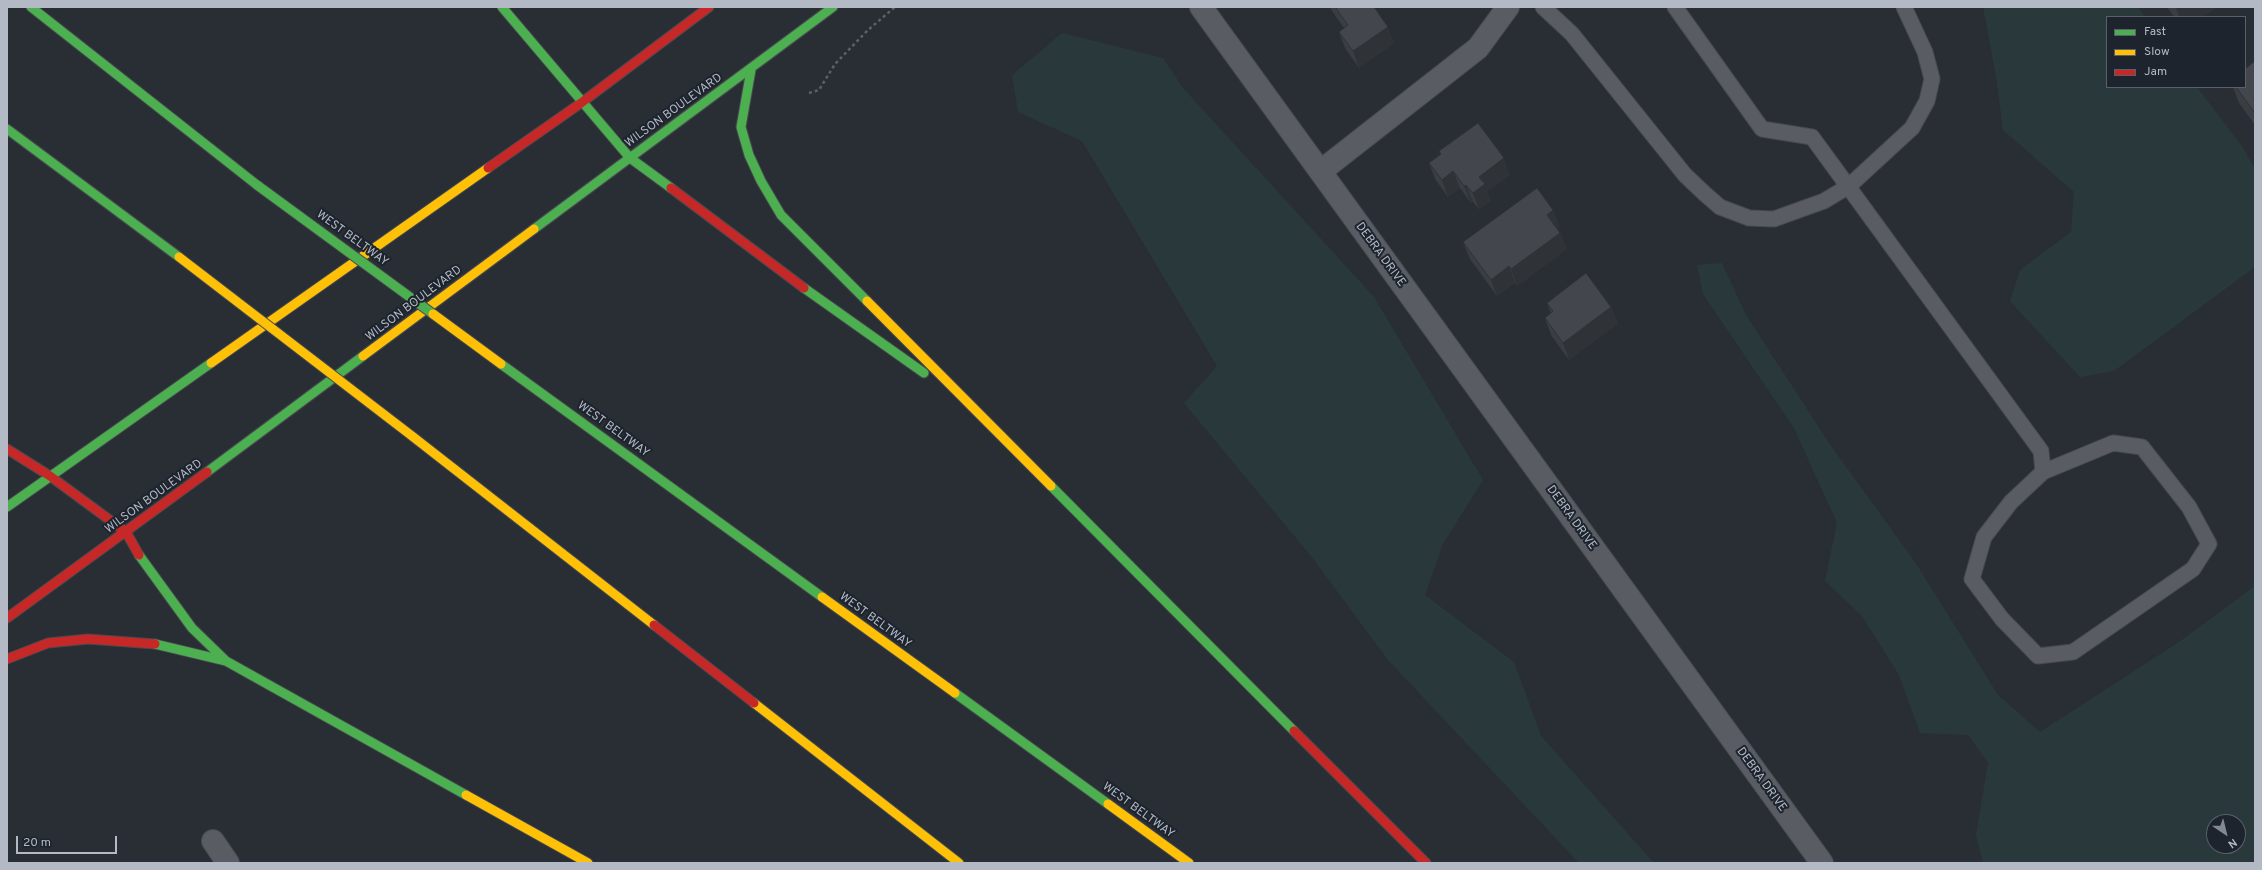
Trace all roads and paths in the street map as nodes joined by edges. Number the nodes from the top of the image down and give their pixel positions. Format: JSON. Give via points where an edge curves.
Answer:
{"nodes":[{"id":1,"x":31,"y":7,"type":"edge"},
{"id":2,"x":502,"y":7,"type":"edge"},
{"id":3,"x":709,"y":7,"type":"edge"},
{"id":4,"x":833,"y":7,"type":"edge"},
{"id":5,"x":895,"y":7,"type":"edge"},
{"id":6,"x":1201,"y":7,"type":"edge"},
{"id":7,"x":1508,"y":7,"type":"edge"},
{"id":8,"x":1543,"y":7,"type":"edge"},
{"id":9,"x":1675,"y":7,"type":"edge"},
{"id":10,"x":1904,"y":7,"type":"edge"},
{"id":11,"x":751,"y":70,"type":"junction"},
{"id":12,"x":809,"y":93,"type":"dead end"},
{"id":13,"x":581,"y":103,"type":"junction"},
{"id":14,"x":7,"y":129,"type":"edge"},
{"id":15,"x":630,"y":158,"type":"junction"},
{"id":16,"x":1321,"y":171,"type":"junction"},
{"id":17,"x":1849,"y":186,"type":"junction"},
{"id":18,"x":967,"y":402,"type":"junction"},
{"id":19,"x":7,"y":449,"type":"edge"},
{"id":20,"x":2043,"y":472,"type":"junction"},
{"id":21,"x":50,"y":476,"type":"junction"},
{"id":22,"x":7,"y":507,"type":"edge"},
{"id":23,"x":126,"y":532,"type":"junction"},
{"id":24,"x":7,"y":618,"type":"edge"},
{"id":25,"x":7,"y":659,"type":"edge"},
{"id":26,"x":226,"y":661,"type":"junction"},
{"id":27,"x":213,"y":841,"type":"dead end"},
{"id":28,"x":228,"y":863,"type":"edge"},
{"id":29,"x":588,"y":863,"type":"edge"},
{"id":30,"x":959,"y":863,"type":"edge"},
{"id":31,"x":1189,"y":863,"type":"edge"},
{"id":32,"x":1426,"y":863,"type":"edge"},
{"id":33,"x":1822,"y":863,"type":"edge"}],
"edges":[{"from":1,"to":31,"type":"main road","name":"WEST BELTWAY","bridge":true,"via":[[257,185]]},
{"from":2,"to":13,"type":"main road","via":[[550,62]]},
{"from":3,"to":13,"type":"main road"},
{"from":4,"to":11,"type":"main road","name":"WILSON BOULEVARD"},
{"from":5,"to":12,"type":"path","via":[[835,64],[819,90]]},
{"from":6,"to":16,"type":"street","name":"DEBRA DRIVE"},
{"from":7,"to":16,"type":"street","via":[[1478,48]]},
{"from":8,"to":17,"type":"lane","via":[[1572,34],[1685,175],[1720,207],[1749,218],[1774,219],[1824,201]]},
{"from":9,"to":17,"type":"lane","via":[[1762,129],[1812,137]]},
{"from":10,"to":17,"type":"lane","via":[[1926,52],[1932,79],[1927,101],[1912,128]]},
{"from":11,"to":15,"type":"main road","name":"WILSON BOULEVARD"},
{"from":11,"to":18,"type":"main road","via":[[741,127],[749,155],[781,215]]},
{"from":13,"to":15,"type":"main road"},
{"from":13,"to":21,"type":"main road"},
{"from":14,"to":30,"type":"main road","bridge":true,"via":[[412,436]]},
{"from":15,"to":18,"type":"main road","via":[[834,311]]},
{"from":15,"to":23,"type":"main road","name":"WILSON BOULEVARD"},
{"from":16,"to":33,"type":"street","name":"DEBRA DRIVE"},
{"from":17,"to":20,"type":"lane","via":[[2041,451]]},
{"from":18,"to":32,"type":"main road"},
{"from":19,"to":21,"type":"main road"},
{"from":20,"to":20,"type":"lane","via":[[2011,502],[1984,537],[1972,578],[2002,619],[2038,656],[2073,652],[2193,569],[2209,544],[2189,507],[2142,446],[2113,443]]},
{"from":21,"to":22,"type":"main road"},
{"from":21,"to":23,"type":"main road"},
{"from":23,"to":24,"type":"main road","name":"WILSON BOULEVARD"},
{"from":23,"to":26,"type":"main road","via":[[143,562],[192,628]]},
{"from":25,"to":26,"type":"main road","via":[[48,643],[88,639],[149,643]]},
{"from":26,"to":29,"type":"main road"},
{"from":27,"to":28,"type":"street"}]}
